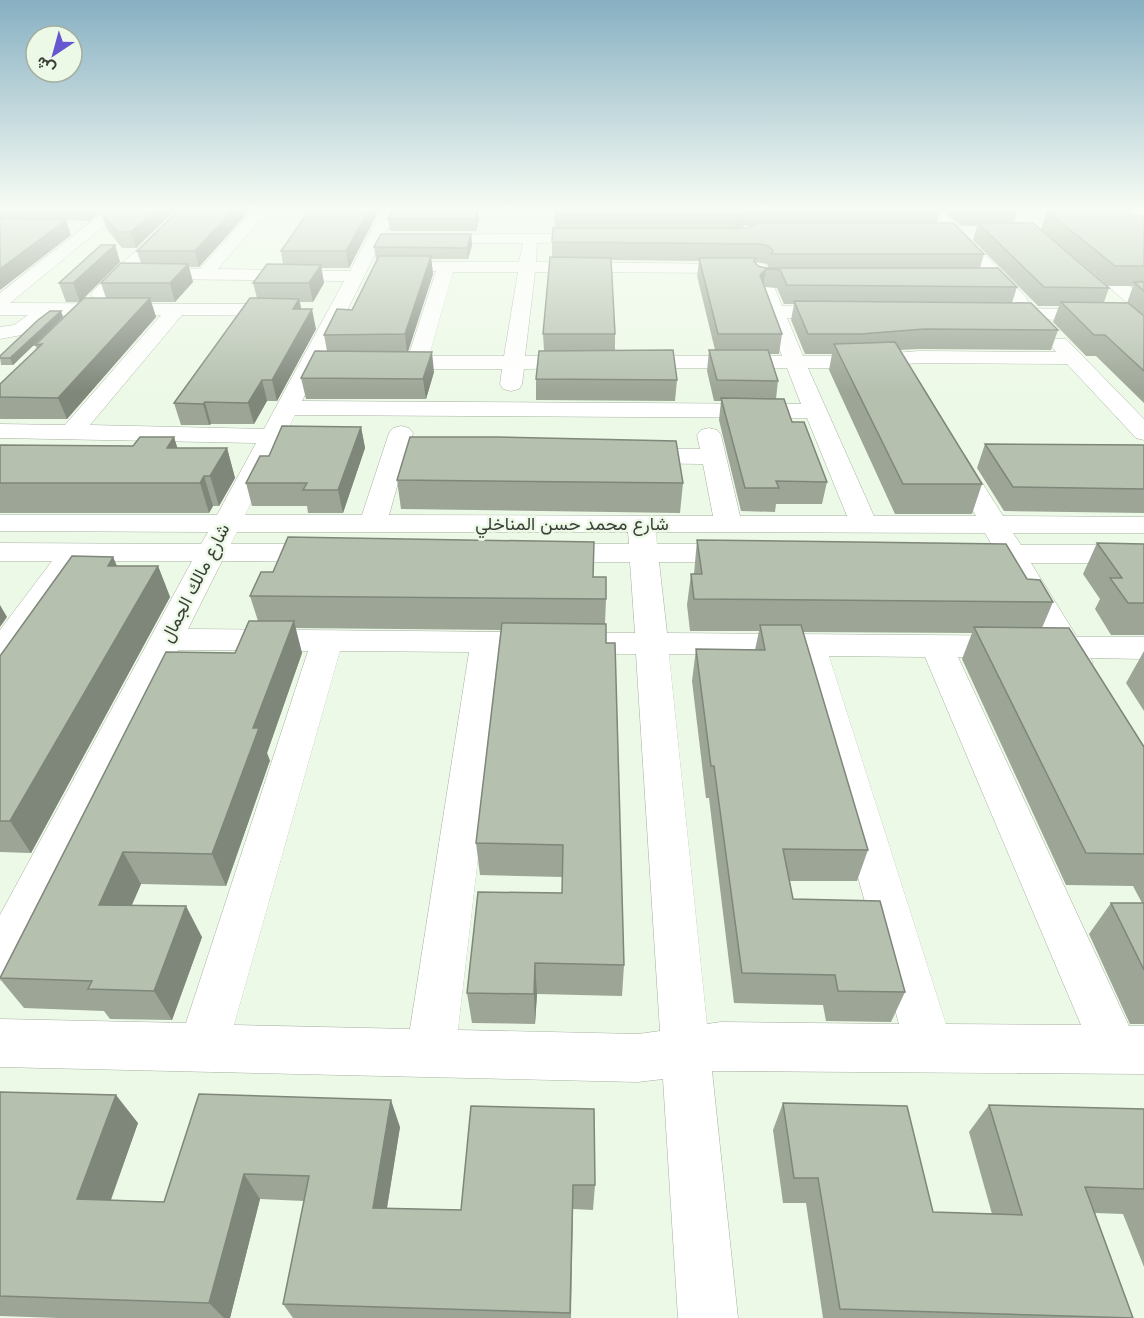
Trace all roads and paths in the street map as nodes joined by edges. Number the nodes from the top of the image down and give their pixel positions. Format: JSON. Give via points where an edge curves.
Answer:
{"nodes":[{"id":1,"x":17,"y":270,"type":"edge"},
{"id":2,"x":29,"y":270,"type":"edge"},
{"id":3,"x":126,"y":270,"type":"edge"},
{"id":4,"x":209,"y":270,"type":"edge"},
{"id":5,"x":272,"y":270,"type":"edge"},
{"id":6,"x":384,"y":270,"type":"edge"},
{"id":7,"x":445,"y":270,"type":"edge"},
{"id":8,"x":527,"y":270,"type":"edge"},
{"id":9,"x":759,"y":270,"type":"edge"},
{"id":10,"x":777,"y":270,"type":"edge"},
{"id":11,"x":990,"y":270,"type":"edge"},
{"id":12,"x":1078,"y":270,"type":"edge"},
{"id":13,"x":1086,"y":270,"type":"edge"},
{"id":14,"x":12,"y":271,"type":"edge"},
{"id":15,"x":358,"y":271,"type":"junction"},
{"id":16,"x":122,"y":274,"type":"junction"},
{"id":17,"x":205,"y":274,"type":"junction"},
{"id":18,"x":268,"y":275,"type":"junction"},
{"id":19,"x":786,"y":279,"type":"edge"},
{"id":20,"x":975,"y":279,"type":"edge"},
{"id":21,"x":999,"y":279,"type":"junction"},
{"id":22,"x":0,"y":302,"type":"edge"},
{"id":23,"x":1126,"y":303,"type":"edge"},
{"id":24,"x":1144,"y":307,"type":"edge"},
{"id":25,"x":0,"y":309,"type":"edge"},
{"id":26,"x":48,"y":309,"type":"junction"},
{"id":27,"x":85,"y":309,"type":"junction"},
{"id":28,"x":177,"y":309,"type":"junction"},
{"id":29,"x":247,"y":310,"type":"junction"},
{"id":30,"x":319,"y":310,"type":"junction"},
{"id":31,"x":777,"y":312,"type":"junction"},
{"id":32,"x":858,"y":313,"type":"edge"},
{"id":33,"x":985,"y":314,"type":"edge"},
{"id":34,"x":1032,"y":314,"type":"junction"},
{"id":35,"x":234,"y":329,"type":"edge"},
{"id":36,"x":20,"y":330,"type":"junction"},
{"id":37,"x":0,"y":333,"type":"edge"},
{"id":38,"x":896,"y":358,"type":"junction"},
{"id":39,"x":1073,"y":358,"type":"junction"},
{"id":40,"x":795,"y":362,"type":"junction"},
{"id":41,"x":370,"y":363,"type":"edge"},
{"id":42,"x":417,"y":363,"type":"junction"},
{"id":43,"x":465,"y":363,"type":"junction"},
{"id":44,"x":514,"y":363,"type":"junction"},
{"id":45,"x":914,"y":388,"type":"edge"},
{"id":46,"x":287,"y":408,"type":"junction"},
{"id":47,"x":409,"y":409,"type":"junction"},
{"id":48,"x":455,"y":409,"type":"junction"},
{"id":49,"x":508,"y":409,"type":"junction"},
{"id":50,"x":704,"y":410,"type":"junction"},
{"id":51,"x":817,"y":411,"type":"junction"},
{"id":52,"x":0,"y":430,"type":"edge"},
{"id":53,"x":72,"y":432,"type":"junction"},
{"id":54,"x":1144,"y":433,"type":"edge"},
{"id":55,"x":266,"y":447,"type":"junction"},
{"id":56,"x":958,"y":450,"type":"edge"},
{"id":57,"x":394,"y":454,"type":"junction"},
{"id":58,"x":477,"y":455,"type":"edge"},
{"id":59,"x":607,"y":456,"type":"edge"},
{"id":60,"x":142,"y":457,"type":"edge"},
{"id":61,"x":714,"y":457,"type":"junction"},
{"id":62,"x":0,"y":523,"type":"edge"},
{"id":63,"x":226,"y":523,"type":"junction"},
{"id":64,"x":373,"y":523,"type":"junction"},
{"id":65,"x":728,"y":524,"type":"junction"},
{"id":66,"x":864,"y":525,"type":"junction"},
{"id":67,"x":994,"y":525,"type":"junction"},
{"id":68,"x":1144,"y":525,"type":"edge"},
{"id":69,"x":642,"y":538,"type":"junction"},
{"id":70,"x":0,"y":552,"type":"edge"},
{"id":71,"x":73,"y":552,"type":"junction"},
{"id":72,"x":212,"y":552,"type":"junction"},
{"id":73,"x":356,"y":553,"type":"edge"},
{"id":74,"x":524,"y":553,"type":"edge"},
{"id":75,"x":762,"y":553,"type":"edge"},
{"id":76,"x":940,"y":554,"type":"edge"},
{"id":77,"x":1012,"y":554,"type":"junction"},
{"id":78,"x":1144,"y":554,"type":"edge"},
{"id":79,"x":167,"y":639,"type":"junction"},
{"id":80,"x":327,"y":641,"type":"junction"},
{"id":81,"x":487,"y":643,"type":"junction"},
{"id":82,"x":651,"y":645,"type":"junction"},
{"id":83,"x":810,"y":646,"type":"junction"},
{"id":84,"x":937,"y":647,"type":"junction"},
{"id":85,"x":1067,"y":647,"type":"junction"},
{"id":86,"x":1144,"y":648,"type":"edge"},
{"id":87,"x":0,"y":653,"type":"edge"},
{"id":88,"x":1091,"y":687,"type":"edge"},
{"id":89,"x":15,"y":903,"type":"edge"},
{"id":90,"x":0,"y":959,"type":"edge"},
{"id":91,"x":0,"y":1043,"type":"edge"},
{"id":92,"x":929,"y":1046,"type":"junction"},
{"id":93,"x":203,"y":1047,"type":"junction"},
{"id":94,"x":686,"y":1049,"type":"junction"},
{"id":95,"x":1130,"y":1049,"type":"edge"},
{"id":96,"x":430,"y":1052,"type":"junction"},
{"id":97,"x":708,"y":1318,"type":"edge"}],
"edges":[{"from":1,"to":14,"type":"street"},
{"from":2,"to":22,"type":"street"},
{"from":3,"to":16,"type":"street"},
{"from":4,"to":17,"type":"street"},
{"from":5,"to":18,"type":"street"},
{"from":6,"to":15,"type":"street"},
{"from":7,"to":42,"type":"street"},
{"from":8,"to":44,"type":"street"},
{"from":9,"to":31,"type":"street"},
{"from":10,"to":19,"type":"street"},
{"from":11,"to":21,"type":"street"},
{"from":12,"to":23,"type":"street","via":[[1102,294]]},
{"from":13,"to":23,"type":"street"},
{"from":15,"to":18,"type":"street"},
{"from":15,"to":30,"type":"street","name":"شارع مالك الجمال"},
{"from":16,"to":17,"type":"street"},
{"from":16,"to":27,"type":"street"},
{"from":17,"to":18,"type":"street"},
{"from":20,"to":21,"type":"street"},
{"from":21,"to":34,"type":"street"},
{"from":23,"to":24,"type":"street"},
{"from":23,"to":34,"type":"street"},
{"from":25,"to":26,"type":"street"},
{"from":26,"to":27,"type":"street"},
{"from":26,"to":36,"type":"street"},
{"from":27,"to":28,"type":"street"},
{"from":27,"to":36,"type":"street","via":[[59,330],[31,334]]},
{"from":28,"to":29,"type":"street"},
{"from":28,"to":53,"type":"street"},
{"from":29,"to":30,"type":"street"},
{"from":29,"to":35,"type":"street"},
{"from":30,"to":46,"type":"street","name":"شارع مالك الجمال","via":[[322,363]]},
{"from":31,"to":32,"type":"street"},
{"from":31,"to":40,"type":"street"},
{"from":33,"to":34,"type":"street"},
{"from":34,"to":39,"type":"street"},
{"from":36,"to":37,"type":"street"},
{"from":38,"to":39,"type":"street"},
{"from":38,"to":40,"type":"street"},
{"from":38,"to":45,"type":"street"},
{"from":39,"to":54,"type":"street"},
{"from":40,"to":44,"type":"street"},
{"from":40,"to":51,"type":"street"},
{"from":41,"to":42,"type":"street"},
{"from":42,"to":43,"type":"street"},
{"from":43,"to":44,"type":"street"},
{"from":43,"to":48,"type":"street"},
{"from":44,"to":49,"type":"street"},
{"from":46,"to":47,"type":"street"},
{"from":46,"to":55,"type":"street","name":"شارع مالك الجمال"},
{"from":47,"to":48,"type":"street"},
{"from":47,"to":57,"type":"street"},
{"from":48,"to":49,"type":"street"},
{"from":49,"to":50,"type":"street"},
{"from":50,"to":51,"type":"street"},
{"from":50,"to":61,"type":"street"},
{"from":51,"to":66,"type":"street"},
{"from":52,"to":53,"type":"street"},
{"from":53,"to":55,"type":"street","via":[[167,424]]},
{"from":55,"to":60,"type":"street"},
{"from":55,"to":63,"type":"street","name":"شارع مالك الجمال"},
{"from":56,"to":67,"type":"street"},
{"from":57,"to":58,"type":"street"},
{"from":57,"to":64,"type":"street"},
{"from":59,"to":61,"type":"street"},
{"from":61,"to":65,"type":"street"},
{"from":62,"to":63,"type":"street","name":"شارع محمد حسن المناخلي"},
{"from":63,"to":64,"type":"street","name":"شارع محمد حسن المناخلي"},
{"from":63,"to":72,"type":"street","name":"شارع مالك الجمال"},
{"from":64,"to":69,"type":"street","name":"شارع محمد حسن المناخلي"},
{"from":65,"to":66,"type":"street","name":"شارع محمد حسن المناخلي"},
{"from":65,"to":69,"type":"street","name":"شارع محمد حسن المناخلي"},
{"from":66,"to":67,"type":"street","name":"شارع محمد حسن المناخلي"},
{"from":67,"to":68,"type":"street","name":"شارع محمد حسن المناخلي"},
{"from":67,"to":77,"type":"street"},
{"from":69,"to":74,"type":"street","name":"شارع محمد حسن المناخلي"},
{"from":69,"to":75,"type":"street","name":"شارع محمد حسن المناخلي"},
{"from":69,"to":82,"type":"street"},
{"from":70,"to":71,"type":"street"},
{"from":71,"to":72,"type":"street"},
{"from":71,"to":87,"type":"street"},
{"from":72,"to":73,"type":"street"},
{"from":72,"to":79,"type":"street","name":"شارع مالك الجمال"},
{"from":76,"to":77,"type":"street"},
{"from":77,"to":78,"type":"street"},
{"from":77,"to":85,"type":"street"},
{"from":79,"to":80,"type":"street"},
{"from":79,"to":89,"type":"street","name":"شارع مالك الجمال"},
{"from":80,"to":81,"type":"street"},
{"from":80,"to":93,"type":"street"},
{"from":81,"to":82,"type":"street"},
{"from":81,"to":96,"type":"street"},
{"from":82,"to":83,"type":"street"},
{"from":82,"to":94,"type":"street"},
{"from":83,"to":84,"type":"street"},
{"from":83,"to":92,"type":"street"},
{"from":84,"to":85,"type":"street"},
{"from":84,"to":95,"type":"street"},
{"from":85,"to":86,"type":"street"},
{"from":85,"to":88,"type":"street"},
{"from":89,"to":90,"type":"street","name":"شارع مالك الجمال"},
{"from":91,"to":93,"type":"street"},
{"from":92,"to":94,"type":"street"},
{"from":92,"to":95,"type":"street"},
{"from":93,"to":96,"type":"street"},
{"from":94,"to":96,"type":"street","via":[[638,1058]]},
{"from":94,"to":97,"type":"street"}]}
